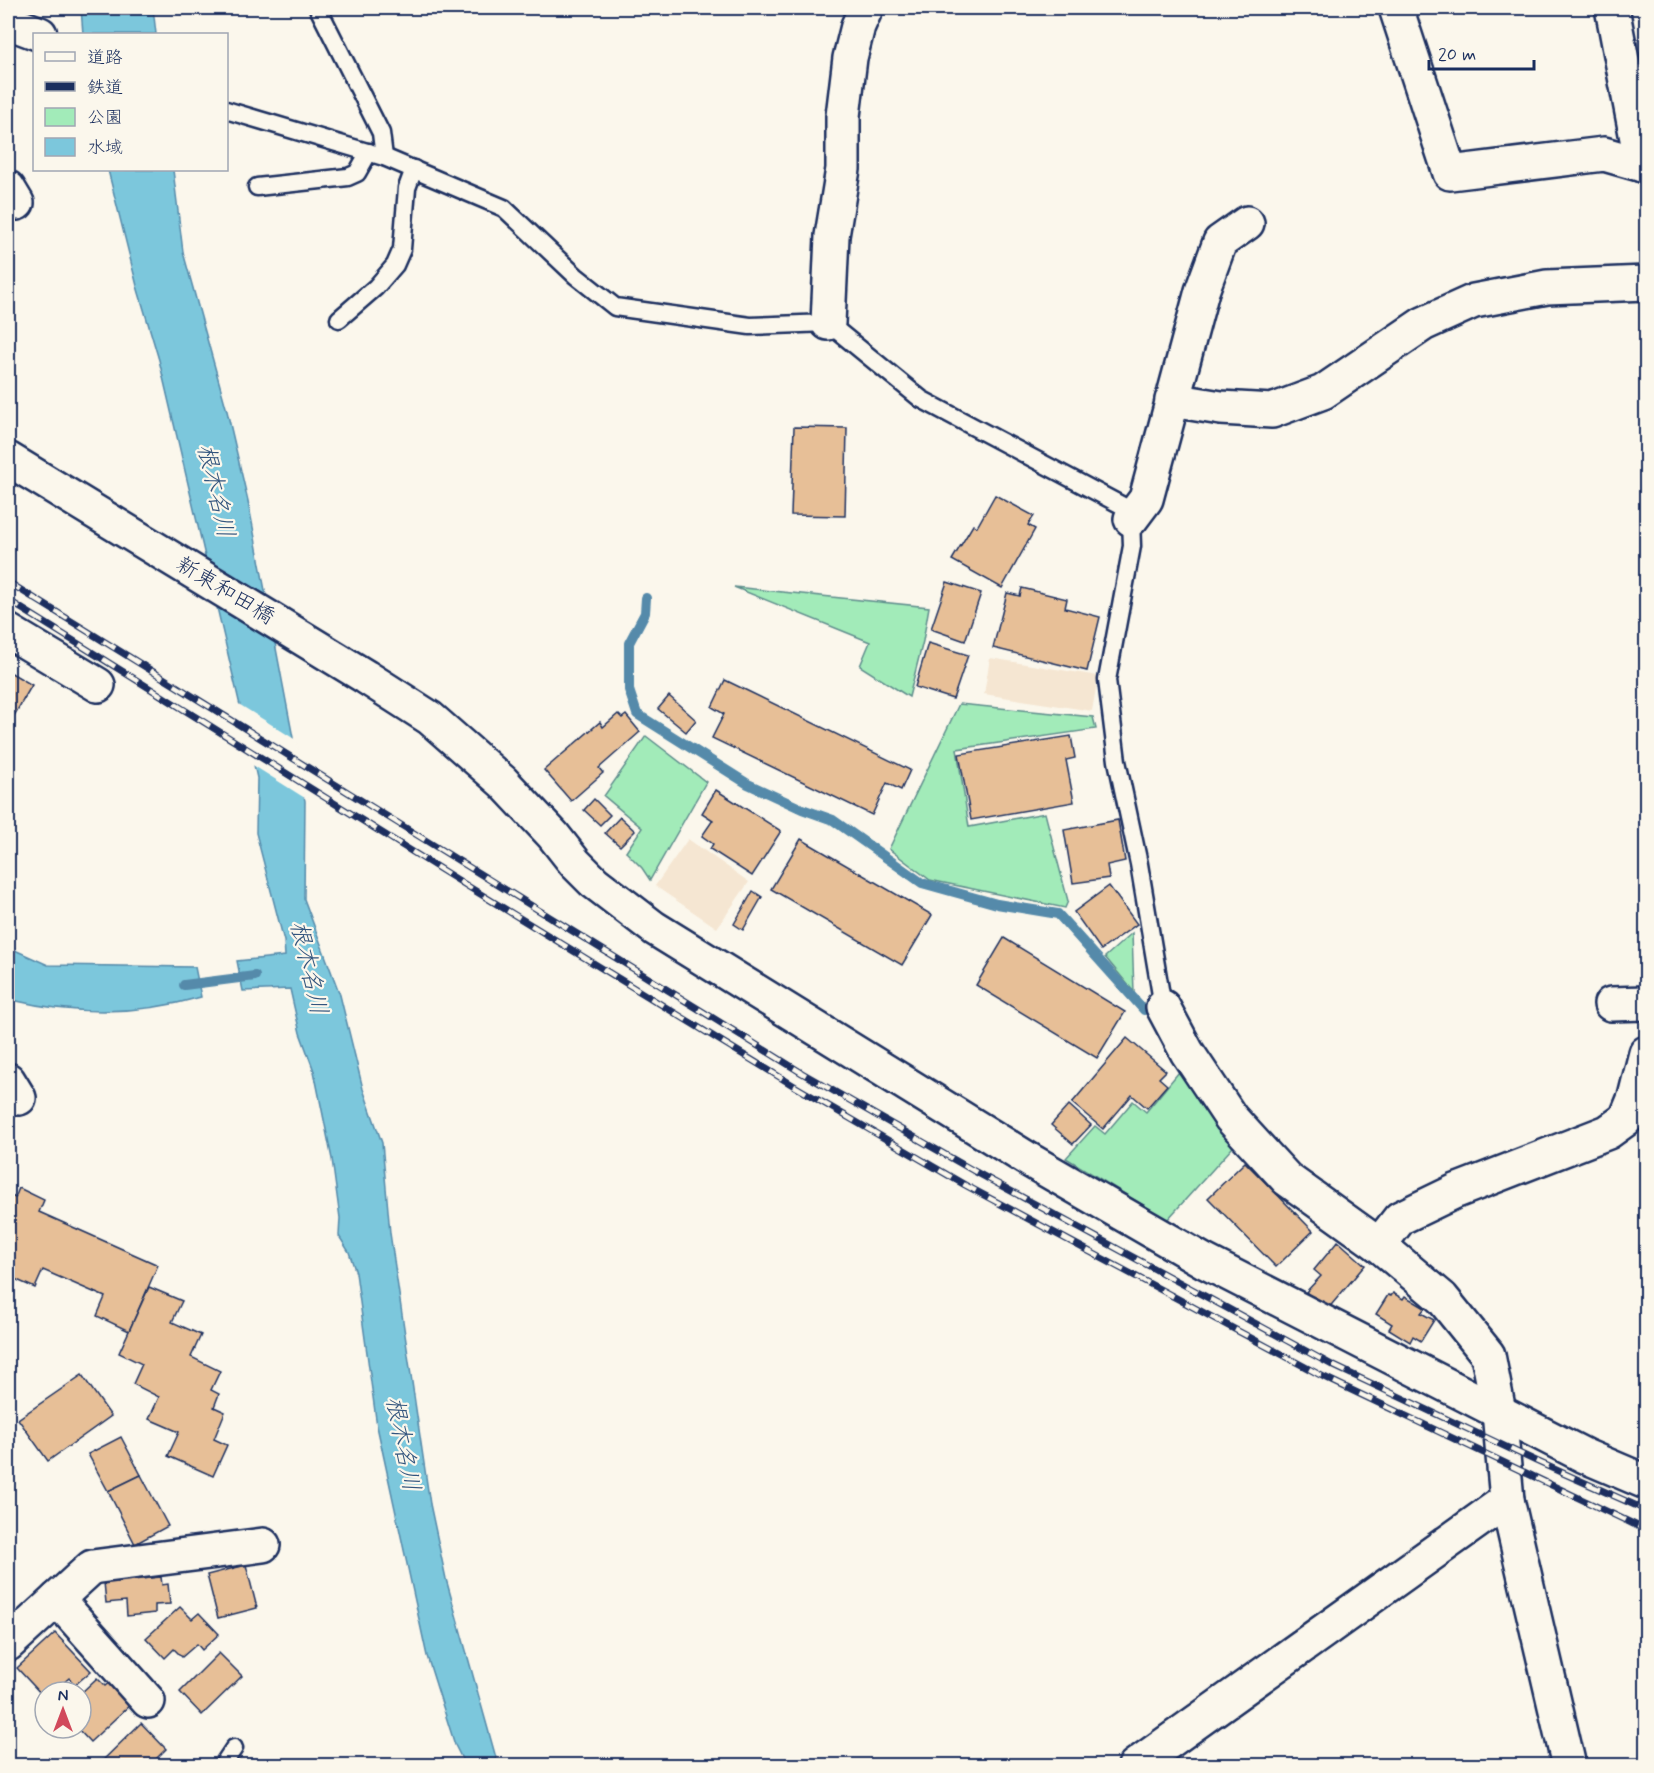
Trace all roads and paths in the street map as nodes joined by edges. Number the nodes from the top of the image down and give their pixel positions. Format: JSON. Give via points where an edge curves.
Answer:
{"nodes":[{"id":1,"x":318,"y":8,"type":"edge"},
{"id":2,"x":866,"y":8,"type":"edge"},
{"id":3,"x":1396,"y":8,"type":"edge"},
{"id":4,"x":1612,"y":8,"type":"edge"},
{"id":5,"x":8,"y":22,"type":"edge"},
{"id":6,"x":36,"y":33,"type":"edge"},
{"id":7,"x":228,"y":111,"type":"edge"},
{"id":8,"x":376,"y":155,"type":"junction"},
{"id":9,"x":1644,"y":165,"type":"edge"},
{"id":10,"x":414,"y":169,"type":"junction"},
{"id":11,"x":256,"y":187,"type":"dead end"},
{"id":12,"x":1247,"y":223,"type":"dead end"},
{"id":13,"x":1647,"y":283,"type":"edge"},
{"id":14,"x":339,"y":319,"type":"dead end"},
{"id":15,"x":828,"y":323,"type":"junction"},
{"id":16,"x":1172,"y":400,"type":"junction"},
{"id":17,"x":8,"y":459,"type":"edge"},
{"id":18,"x":1131,"y":519,"type":"junction"},
{"id":19,"x":8,"y":631,"type":"edge"},
{"id":20,"x":98,"y":686,"type":"dead end"},
{"id":21,"x":1647,"y":1003,"type":"edge"},
{"id":22,"x":1611,"y":1004,"type":"dead end"},
{"id":23,"x":1163,"y":1007,"type":"joint"},
{"id":24,"x":1647,"y":1053,"type":"edge"},
{"id":25,"x":1379,"y":1245,"type":"junction"},
{"id":26,"x":1499,"y":1412,"type":"junction"},
{"id":27,"x":1647,"y":1482,"type":"edge"},
{"id":28,"x":1507,"y":1500,"type":"junction"},
{"id":29,"x":263,"y":1545,"type":"dead end"},
{"id":30,"x":57,"y":1599,"type":"junction"},
{"id":31,"x":8,"y":1644,"type":"edge"},
{"id":32,"x":148,"y":1701,"type":"dead end"},
{"id":33,"x":234,"y":1748,"type":"dead end"},
{"id":34,"x":222,"y":1766,"type":"edge"},
{"id":35,"x":1135,"y":1766,"type":"edge"},
{"id":36,"x":1569,"y":1766,"type":"edge"}],
"edges":[{"from":1,"to":8,"type":"lane","via":[[381,134]]},
{"from":2,"to":15,"type":"street","via":[[850,58],[843,116],[843,169],[832,236]]},
{"from":3,"to":9,"type":"street","via":[[1450,173],[1605,154]]},
{"from":4,"to":9,"type":"street"},
{"from":5,"to":6,"type":"street"},
{"from":7,"to":8,"type":"lane"},
{"from":8,"to":10,"type":"lane"},
{"from":8,"to":11,"type":"lane","via":[[348,177]]},
{"from":10,"to":14,"type":"lane","via":[[407,188],[402,249],[395,265]]},
{"from":10,"to":15,"type":"lane","via":[[504,208],[615,307],[750,326]]},
{"from":12,"to":16,"type":"street","via":[[1220,242]]},
{"from":13,"to":16,"type":"street","via":[[1547,287],[1474,301],[1423,324],[1323,392],[1272,411]]},
{"from":15,"to":18,"type":"lane","via":[[921,399],[1123,506]]},
{"from":16,"to":18,"type":"street","via":[[1146,499]]},
{"from":17,"to":26,"type":"street","name":"新東和田橋","via":[[430,718],[524,803],[594,882],[654,928],[1031,1161],[1204,1261]]},
{"from":18,"to":23,"type":"lane","via":[[1132,546],[1107,680]]},
{"from":19,"to":20,"type":"street"},
{"from":21,"to":22,"type":"street"},
{"from":23,"to":25,"type":"street","via":[[1187,1052],[1231,1118],[1287,1179]]},
{"from":24,"to":25,"type":"street","via":[[1626,1119],[1608,1132],[1456,1191],[1400,1218]]},
{"from":25,"to":26,"type":"street","via":[[1442,1298],[1488,1355]]},
{"from":26,"to":27,"type":"street","name":"新東和田橋","via":[[1585,1456]]},
{"from":26,"to":28,"type":"street"},
{"from":28,"to":35,"type":"street"},
{"from":28,"to":36,"type":"street"},
{"from":29,"to":30,"type":"street","via":[[92,1567]]},
{"from":30,"to":31,"type":"street"},
{"from":30,"to":32,"type":"street"},
{"from":33,"to":34,"type":"lane"}]}
